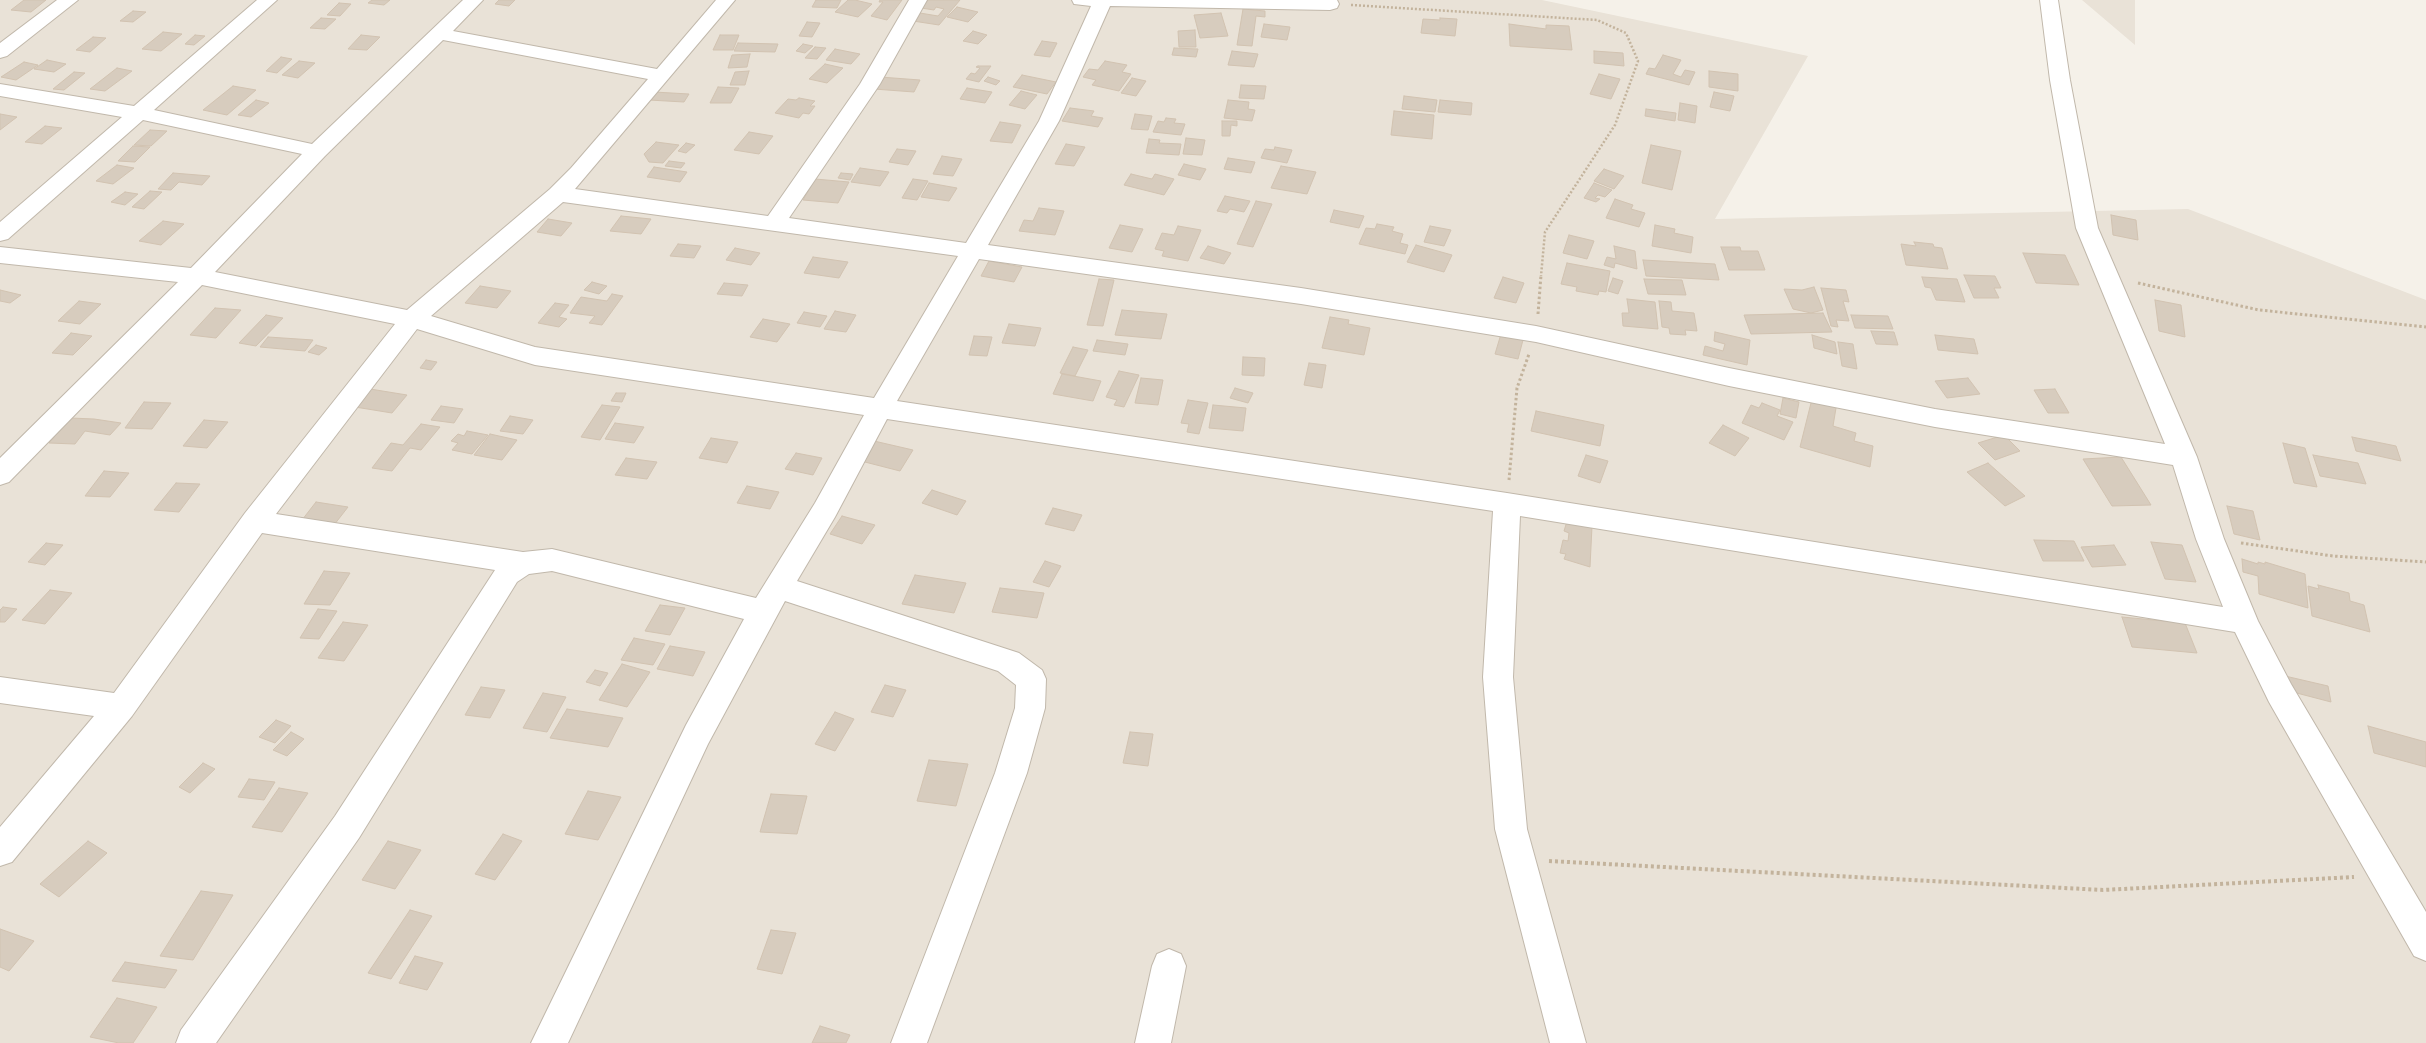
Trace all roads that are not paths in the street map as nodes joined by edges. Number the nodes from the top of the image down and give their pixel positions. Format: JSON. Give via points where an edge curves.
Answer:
{"nodes":[{"id":1,"x":69,"y":0,"type":"edge"},
{"id":2,"x":268,"y":0,"type":"edge"},
{"id":3,"x":474,"y":0,"type":"edge"},
{"id":4,"x":726,"y":0,"type":"edge"},
{"id":5,"x":918,"y":0,"type":"edge"},
{"id":6,"x":1081,"y":0,"type":"edge"},
{"id":7,"x":2049,"y":0,"type":"edge"},
{"id":8,"x":1103,"y":2,"type":"junction"},
{"id":9,"x":1330,"y":4,"type":"road end"},
{"id":10,"x":440,"y":34,"type":"junction"},
{"id":11,"x":0,"y":52,"type":"edge"},
{"id":12,"x":661,"y":76,"type":"junction"},
{"id":13,"x":0,"y":90,"type":"edge"},
{"id":14,"x":138,"y":113,"type":"junction"},
{"id":15,"x":316,"y":152,"type":"junction"},
{"id":16,"x":558,"y":194,"type":"junction"},
{"id":17,"x":775,"y":222,"type":"junction"},
{"id":18,"x":0,"y":234,"type":"edge"},
{"id":19,"x":973,"y":250,"type":"junction"},
{"id":20,"x":0,"y":255,"type":"edge"},
{"id":21,"x":197,"y":276,"type":"junction"},
{"id":22,"x":412,"y":319,"type":"junction"},
{"id":23,"x":880,"y":408,"type":"junction"},
{"id":24,"x":2184,"y":457,"type":"junction"},
{"id":25,"x":0,"y":475,"type":"edge"},
{"id":26,"x":1507,"y":503,"type":"junction"},
{"id":27,"x":255,"y":521,"type":"junction"},
{"id":28,"x":523,"y":563,"type":"junction"},
{"id":29,"x":771,"y":600,"type":"junction"},
{"id":30,"x":2244,"y":622,"type":"junction"},
{"id":31,"x":0,"y":690,"type":"edge"},
{"id":32,"x":121,"y":707,"type":"junction"},
{"id":33,"x":0,"y":851,"type":"edge"},
{"id":34,"x":2426,"y":944,"type":"edge"},
{"id":35,"x":1169,"y":966,"type":"dead end"},
{"id":36,"x":194,"y":1043,"type":"edge"},
{"id":37,"x":549,"y":1043,"type":"edge"},
{"id":38,"x":909,"y":1043,"type":"edge"},
{"id":39,"x":1153,"y":1043,"type":"edge"},
{"id":40,"x":1568,"y":1043,"type":"edge"}],
"edges":[{"from":1,"to":11,"type":"street"},
{"from":2,"to":14,"type":"street"},
{"from":3,"to":10,"type":"street"},
{"from":4,"to":12,"type":"street"},
{"from":5,"to":17,"type":"street","via":[[870,84]]},
{"from":6,"to":8,"type":"street"},
{"from":7,"to":24,"type":"street","via":[[2087,228]]},
{"from":8,"to":9,"type":"street"},
{"from":8,"to":19,"type":"street","via":[[1049,121]]},
{"from":10,"to":12,"type":"street"},
{"from":10,"to":15,"type":"street"},
{"from":12,"to":16,"type":"street"},
{"from":13,"to":14,"type":"street"},
{"from":14,"to":15,"type":"street"},
{"from":14,"to":18,"type":"street"},
{"from":15,"to":21,"type":"street"},
{"from":16,"to":17,"type":"street"},
{"from":16,"to":22,"type":"street"},
{"from":17,"to":19,"type":"street"},
{"from":19,"to":23,"type":"street"},
{"from":19,"to":24,"type":"street","via":[[1301,296],[1536,334],[1935,418]]},
{"from":20,"to":21,"type":"street"},
{"from":21,"to":22,"type":"street"},
{"from":21,"to":25,"type":"street"},
{"from":22,"to":23,"type":"street","via":[[535,356]]},
{"from":22,"to":27,"type":"street"},
{"from":23,"to":26,"type":"street"},
{"from":23,"to":29,"type":"street","via":[[825,510]]},
{"from":24,"to":30,"type":"street","via":[[2210,539]]},
{"from":26,"to":30,"type":"street"},
{"from":26,"to":40,"type":"street","via":[[1498,677],[1511,830]]},
{"from":27,"to":28,"type":"street"},
{"from":27,"to":32,"type":"street"},
{"from":28,"to":29,"type":"street","via":[[552,560]]},
{"from":28,"to":36,"type":"street","via":[[507,574],[347,827]]},
{"from":29,"to":37,"type":"street","via":[[697,734]]},
{"from":29,"to":38,"type":"street","via":[[1008,662],[1031,679],[1030,708],[1011,773]]},
{"from":30,"to":34,"type":"street","via":[[2280,693]]},
{"from":31,"to":32,"type":"street"},
{"from":32,"to":33,"type":"street"},
{"from":35,"to":39,"type":"street"}]}
